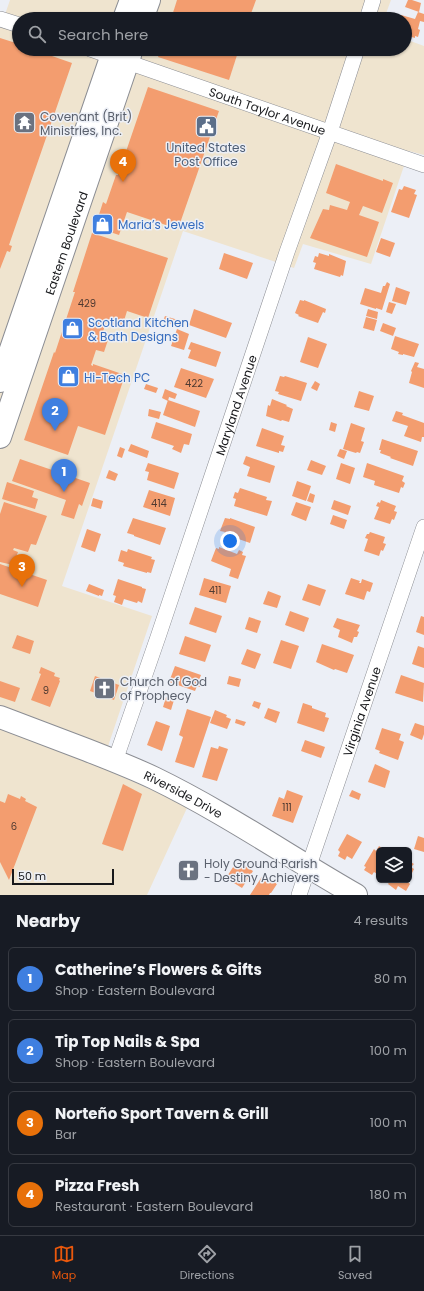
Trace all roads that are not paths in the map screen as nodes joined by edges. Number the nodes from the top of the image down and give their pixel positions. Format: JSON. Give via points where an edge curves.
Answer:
{"nodes":[{"id":1,"x":131,"y":0,"type":"edge"},
{"id":2,"x":148,"y":0,"type":"edge"},
{"id":3,"x":373,"y":0,"type":"edge"},
{"id":4,"x":127,"y":12,"type":"edge"},
{"id":5,"x":144,"y":12,"type":"edge"},
{"id":6,"x":369,"y":12,"type":"edge"},
{"id":7,"x":0,"y":19,"type":"edge"},
{"id":8,"x":12,"y":23,"type":"edge"},
{"id":9,"x":120,"y":56,"type":"edge"},
{"id":10,"x":126,"y":56,"type":"edge"},
{"id":11,"x":355,"y":56,"type":"edge"},
{"id":12,"x":330,"y":132,"type":"junction"},
{"id":13,"x":424,"y":165,"type":"edge"},
{"id":14,"x":10,"y":370,"type":"edge"},
{"id":15,"x":0,"y":437,"type":"edge"},
{"id":16,"x":424,"y":527,"type":"edge"},
{"id":17,"x":0,"y":717,"type":"edge"},
{"id":18,"x":115,"y":761,"type":"junction"},
{"id":19,"x":308,"y":868,"type":"junction"},
{"id":20,"x":299,"y":895,"type":"edge"},
{"id":21,"x":356,"y":895,"type":"edge"}],
"edges":[{"from":1,"to":4,"type":"main road"},
{"from":2,"to":5,"type":"main road"},
{"from":3,"to":6,"type":"street"},
{"from":7,"to":8,"type":"street"},
{"from":9,"to":14,"type":"main road","name":"Eastern Boulevard"},
{"from":10,"to":12,"type":"street","name":"South Taylor Avenue"},
{"from":11,"to":12,"type":"street","name":"Maryland Avenue"},
{"from":12,"to":13,"type":"street","name":"South Taylor Avenue"},
{"from":12,"to":18,"type":"street","name":"Maryland Avenue"},
{"from":14,"to":15,"type":"main road","name":"Eastern Boulevard"},
{"from":16,"to":19,"type":"street","name":"Virginia Avenue"},
{"from":17,"to":18,"type":"main road","name":"Riverside Drive"},
{"from":18,"to":19,"type":"main road","name":"Riverside Drive","via":[[153,777],[199,802]]},
{"from":19,"to":20,"type":"street","name":"Virginia Avenue"},
{"from":19,"to":21,"type":"main road","name":"Riverside Drive"}]}
